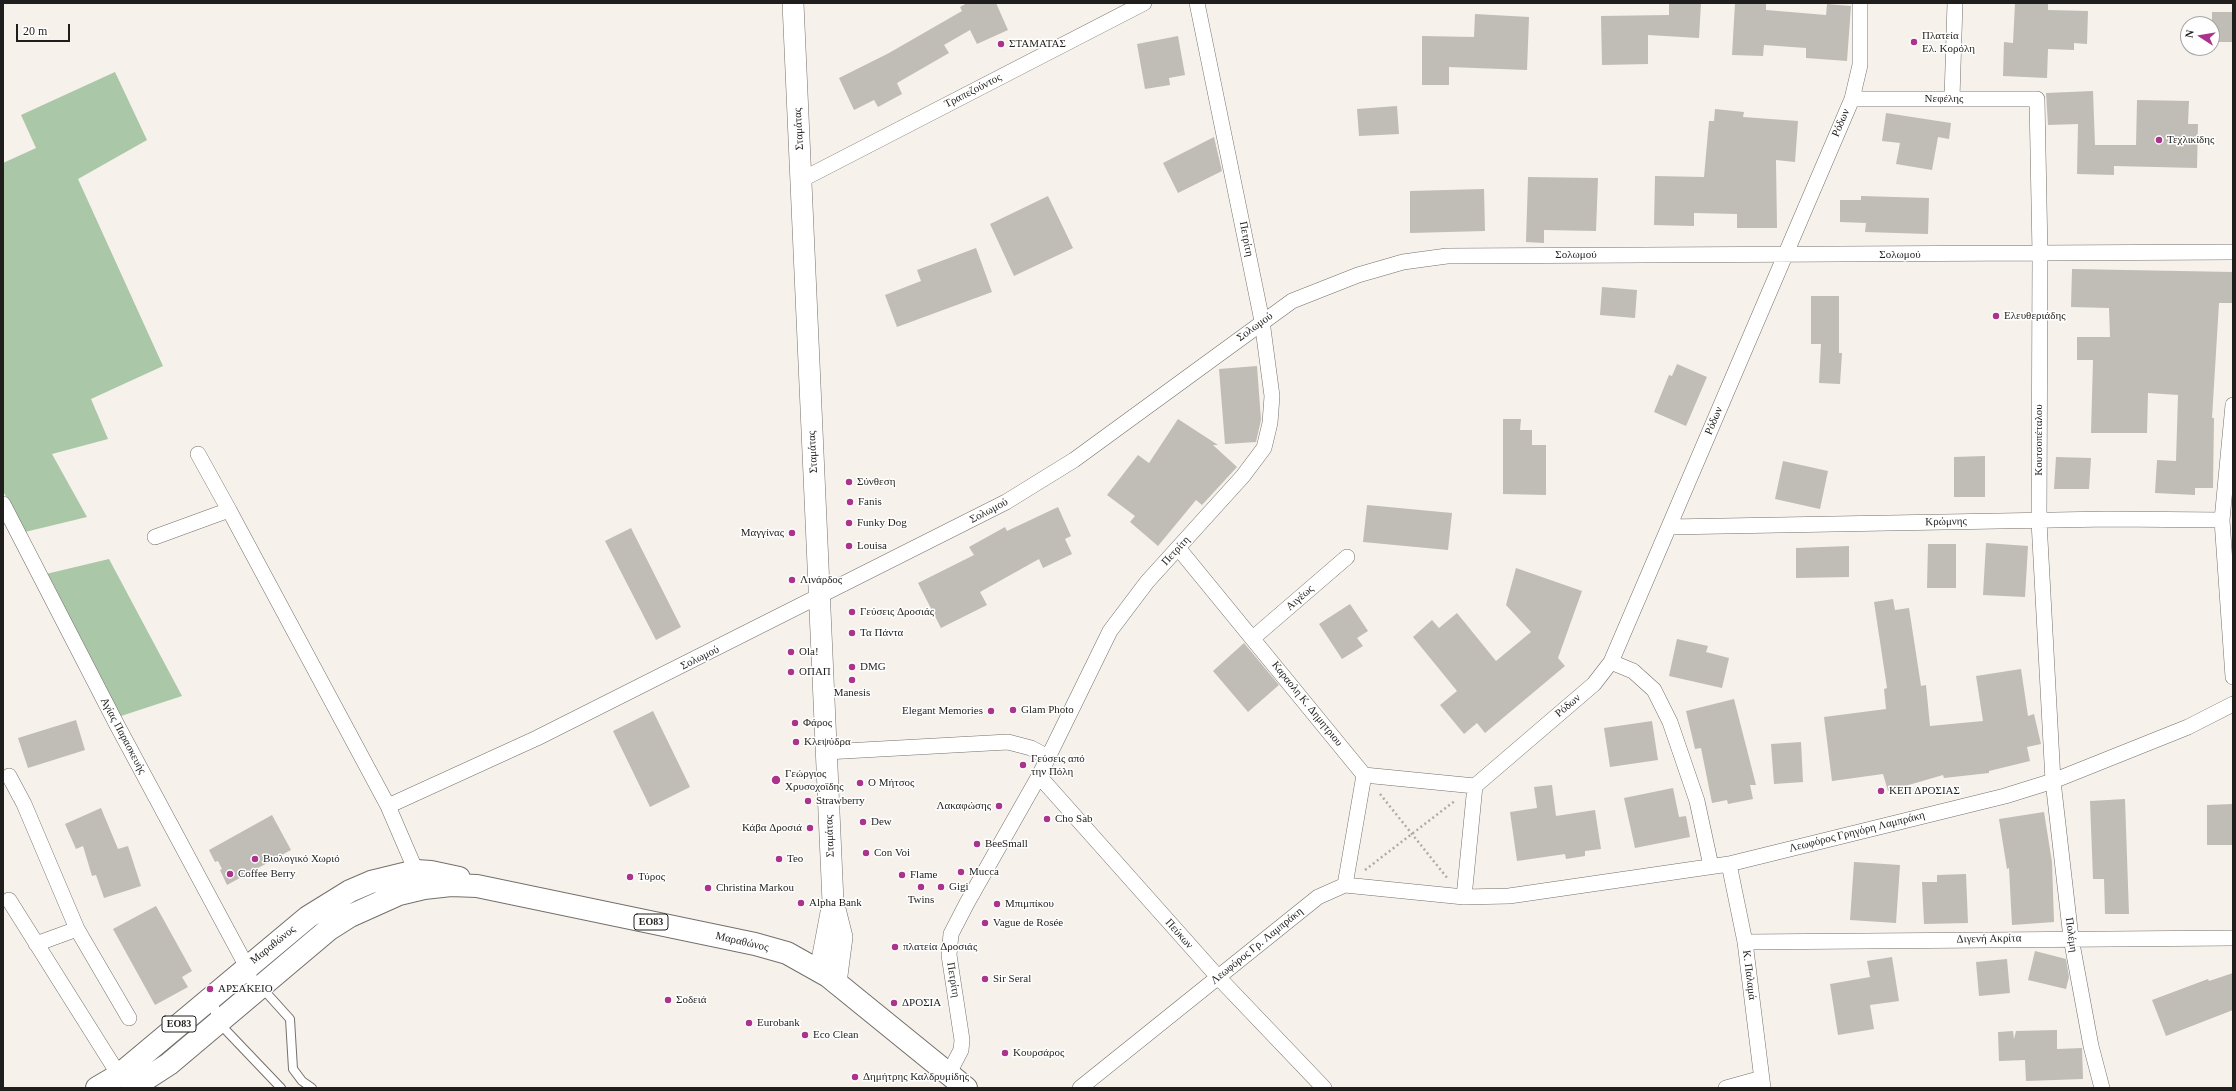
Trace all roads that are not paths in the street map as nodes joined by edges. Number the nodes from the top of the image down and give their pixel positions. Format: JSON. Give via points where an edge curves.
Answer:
{"nodes":[{"id":1,"x":793,"y":3,"type":"edge"},
{"id":2,"x":1144,"y":3,"type":"edge"},
{"id":3,"x":1196,"y":3,"type":"edge"},
{"id":4,"x":1860,"y":3,"type":"edge"},
{"id":5,"x":1955,"y":3,"type":"edge"},
{"id":6,"x":1952,"y":98,"type":"junction"},
{"id":7,"x":1852,"y":99,"type":"junction"},
{"id":8,"x":2037,"y":99,"type":"joint"},
{"id":9,"x":801,"y":180,"type":"junction"},
{"id":10,"x":2233,"y":252,"type":"edge"},
{"id":11,"x":2040,"y":254,"type":"junction"},
{"id":12,"x":1785,"y":255,"type":"junction"},
{"id":13,"x":1262,"y":321,"type":"junction"},
{"id":14,"x":2233,"y":405,"type":"edge"},
{"id":15,"x":198,"y":454,"type":"dead end"},
{"id":16,"x":3,"y":504,"type":"edge"},
{"id":17,"x":229,"y":510,"type":"junction"},
{"id":18,"x":2222,"y":520,"type":"junction"},
{"id":19,"x":2039,"y":521,"type":"junction"},
{"id":20,"x":1669,"y":527,"type":"junction"},
{"id":21,"x":155,"y":537,"type":"dead end"},
{"id":22,"x":1179,"y":549,"type":"junction"},
{"id":23,"x":1347,"y":557,"type":"dead end"},
{"id":24,"x":819,"y":595,"type":"junction"},
{"id":25,"x":1253,"y":638,"type":"junction"},
{"id":26,"x":1611,"y":662,"type":"junction"},
{"id":27,"x":2233,"y":677,"type":"edge"},
{"id":28,"x":2233,"y":704,"type":"edge"},
{"id":29,"x":826,"y":752,"type":"junction"},
{"id":30,"x":1048,"y":757,"type":"junction"},
{"id":31,"x":1364,"y":775,"type":"junction"},
{"id":32,"x":9,"y":776,"type":"dead end"},
{"id":33,"x":1039,"y":776,"type":"junction"},
{"id":34,"x":2053,"y":781,"type":"junction"},
{"id":35,"x":1475,"y":786,"type":"junction"},
{"id":36,"x":388,"y":806,"type":"junction"},
{"id":37,"x":1729,"y":864,"type":"junction"},
{"id":38,"x":1711,"y":866,"type":"junction"},
{"id":39,"x":420,"y":880,"type":"junction"},
{"id":40,"x":1345,"y":885,"type":"junction"},
{"id":41,"x":1464,"y":898,"type":"junction"},
{"id":42,"x":9,"y":900,"type":"dead end"},
{"id":43,"x":77,"y":929,"type":"junction"},
{"id":44,"x":2071,"y":938,"type":"junction"},
{"id":45,"x":2233,"y":938,"type":"edge"},
{"id":46,"x":1745,"y":942,"type":"junction"},
{"id":47,"x":36,"y":944,"type":"junction"},
{"id":48,"x":247,"y":967,"type":"junction"},
{"id":49,"x":828,"y":977,"type":"junction"},
{"id":50,"x":1218,"y":977,"type":"junction"},
{"id":51,"x":261,"y":987,"type":"junction"},
{"id":52,"x":221,"y":989,"type":"junction"},
{"id":53,"x":227,"y":1016,"type":"junction"},
{"id":54,"x":129,"y":1018,"type":"dead end"},
{"id":55,"x":949,"y":1073,"type":"junction"},
{"id":56,"x":125,"y":1082,"type":"edge"},
{"id":57,"x":1762,"y":1083,"type":"edge"},
{"id":58,"x":97,"y":1088,"type":"edge"},
{"id":59,"x":281,"y":1088,"type":"edge"},
{"id":60,"x":312,"y":1088,"type":"edge"},
{"id":61,"x":966,"y":1088,"type":"edge"},
{"id":62,"x":1080,"y":1088,"type":"edge"},
{"id":63,"x":1324,"y":1088,"type":"edge"},
{"id":64,"x":1726,"y":1088,"type":"edge"},
{"id":65,"x":2102,"y":1088,"type":"edge"}],
"edges":[{"from":1,"to":9,"type":"street","name":"Σταμάτας"},
{"from":2,"to":9,"type":"street","name":"Τραπεζούντος"},
{"from":3,"to":13,"type":"street","name":"Πετρίτη"},
{"from":4,"to":7,"type":"street","name":"Ρόδων","via":[[1860,65]]},
{"from":5,"to":6,"type":"street"},
{"from":6,"to":7,"type":"street","name":"Νεφέλης"},
{"from":6,"to":8,"type":"street","name":"Νεφέλης"},
{"from":7,"to":12,"type":"street","name":"Ρόδων"},
{"from":8,"to":11,"type":"street","name":"Κουτσοπέταλου"},
{"from":9,"to":24,"type":"street","name":"Σταμάτας"},
{"from":10,"to":11,"type":"street","name":"Σολωμού"},
{"from":11,"to":12,"type":"street","name":"Σολωμού"},
{"from":11,"to":19,"type":"street","name":"Κουτσοπέταλου"},
{"from":12,"to":13,"type":"street","name":"Σολωμού","via":[[1440,257],[1403,262],[1358,275],[1292,301]]},
{"from":12,"to":20,"type":"street","name":"Ρόδων"},
{"from":13,"to":22,"type":"street","name":"Πετρίτη","via":[[1272,396],[1270,423],[1264,448]]},
{"from":13,"to":24,"type":"street","name":"Σολωμού","via":[[1074,460],[1006,502]]},
{"from":14,"to":18,"type":"street"},
{"from":15,"to":17,"type":"street"},
{"from":16,"to":48,"type":"street","name":"Αγίας Παρασκευής","via":[[117,725]]},
{"from":17,"to":21,"type":"street"},
{"from":17,"to":36,"type":"street"},
{"from":18,"to":19,"type":"street","name":"Κρώμνης"},
{"from":18,"to":27,"type":"street"},
{"from":19,"to":20,"type":"street","name":"Κρώμνης"},
{"from":19,"to":34,"type":"street","name":"Κουτσοπέταλου"},
{"from":20,"to":26,"type":"street","name":"Ρόδων"},
{"from":22,"to":25,"type":"street","name":"Καραολη Κ. Δημητριου"},
{"from":22,"to":30,"type":"street","name":"Πετρίτη","via":[[1147,582],[1110,632]]},
{"from":23,"to":25,"type":"street","name":"Αιγέως"},
{"from":24,"to":29,"type":"street","name":"Σταμάτας"},
{"from":24,"to":36,"type":"street","name":"Σολωμού","via":[[728,644],[537,738]]},
{"from":25,"to":31,"type":"street","name":"Καραολη Κ. Δημητριου"},
{"from":26,"to":35,"type":"street","name":"Ρόδων","via":[[1594,684]]},
{"from":26,"to":38,"type":"street","via":[[1633,671],[1654,690],[1670,722],[1697,801]]},
{"from":28,"to":34,"type":"street","name":"Λεωφόρος Γρηγόρη Λαμπράκη","via":[[2188,727]]},
{"from":29,"to":30,"type":"street","via":[[1008,742],[1031,748]]},
{"from":29,"to":49,"type":"street","name":"Σταμάτας","via":[[833,902]]},
{"from":30,"to":33,"type":"street","name":"Πετρίτη"},
{"from":31,"to":35,"type":"street"},
{"from":31,"to":40,"type":"street"},
{"from":32,"to":43,"type":"street","via":[[24,804]]},
{"from":33,"to":50,"type":"street","name":"Πεύκων"},
{"from":33,"to":55,"type":"street","name":"Πετρίτη","via":[[951,934],[949,955],[962,1040],[961,1050]]},
{"from":34,"to":37,"type":"street","name":"Λεωφόρος Γρηγόρη Λαμπράκη","via":[[2005,796]]},
{"from":34,"to":44,"type":"street","name":"Πολέμη"},
{"from":35,"to":41,"type":"street"},
{"from":36,"to":39,"type":"street"},
{"from":37,"to":38,"type":"street","name":"Λεωφόρος Γρηγόρη Λαμπράκη"},
{"from":37,"to":46,"type":"street","name":"Κ. Παλαμά"},
{"from":38,"to":41,"type":"street","name":"Λεωφόρος Γρηγόρη Λαμπράκη","via":[[1509,896]]},
{"from":39,"to":48,"type":"main road","name":"Μαραθώνος","number":"ΕΟ83","via":[[371,882],[350,891],[308,917]]},
{"from":39,"to":49,"type":"main road","name":"Μαραθώνος","number":"ΕΟ83","via":[[477,886],[755,944],[787,953]]},
{"from":39,"to":51,"type":"main road","name":"Μαραθώνος","number":"ΕΟ83","via":[[328,930]]},
{"from":40,"to":41,"type":"street"},
{"from":40,"to":50,"type":"street","name":"Λεωφόρος Γρ. Λαμπράκη","via":[[1318,897]]},
{"from":42,"to":47,"type":"street"},
{"from":43,"to":47,"type":"street"},
{"from":43,"to":54,"type":"street"},
{"from":44,"to":45,"type":"street","name":"Διγενή Ακρίτα"},
{"from":44,"to":46,"type":"street","name":"Διγενή Ακρίτα"},
{"from":44,"to":65,"type":"street","name":"Πολέμη","via":[[2091,1046]]},
{"from":46,"to":57,"type":"street","name":"Κ. Παλαμά"},
{"from":47,"to":56,"type":"street"},
{"from":48,"to":51,"type":"street","name":"Αγίας Παρασκευής","via":[[248,976]]},
{"from":48,"to":52,"type":"main road","name":"Μαραθώνος","number":"ΕΟ83"},
{"from":48,"to":53,"type":"street","via":[[244,992]]},
{"from":49,"to":55,"type":"main road","name":"Μαραθώνος","number":"ΕΟ83"},
{"from":50,"to":62,"type":"street","name":"Λεωφόρος Γρ. Λαμπράκη"},
{"from":50,"to":63,"type":"street","name":"Πεύκων"},
{"from":51,"to":53,"type":"main road","name":"Μαραθώνος","number":"ΕΟ83"},
{"from":51,"to":60,"type":"lane","via":[[290,1019],[293,1069],[302,1081]]},
{"from":52,"to":53,"type":"lane","via":[[215,996],[214,1015]]},
{"from":52,"to":56,"type":"main road","name":"Μαραθώνος","number":"ΕΟ83"},
{"from":53,"to":56,"type":"main road","name":"Μαραθώνος","number":"ΕΟ83","via":[[169,1064]]},
{"from":53,"to":59,"type":"lane"},
{"from":55,"to":61,"type":"main road","name":"Μαραθώνος","number":"ΕΟ83"},
{"from":56,"to":58,"type":"main road","name":"Μαραθώνος","number":"ΕΟ83"},
{"from":57,"to":64,"type":"street"}]}
